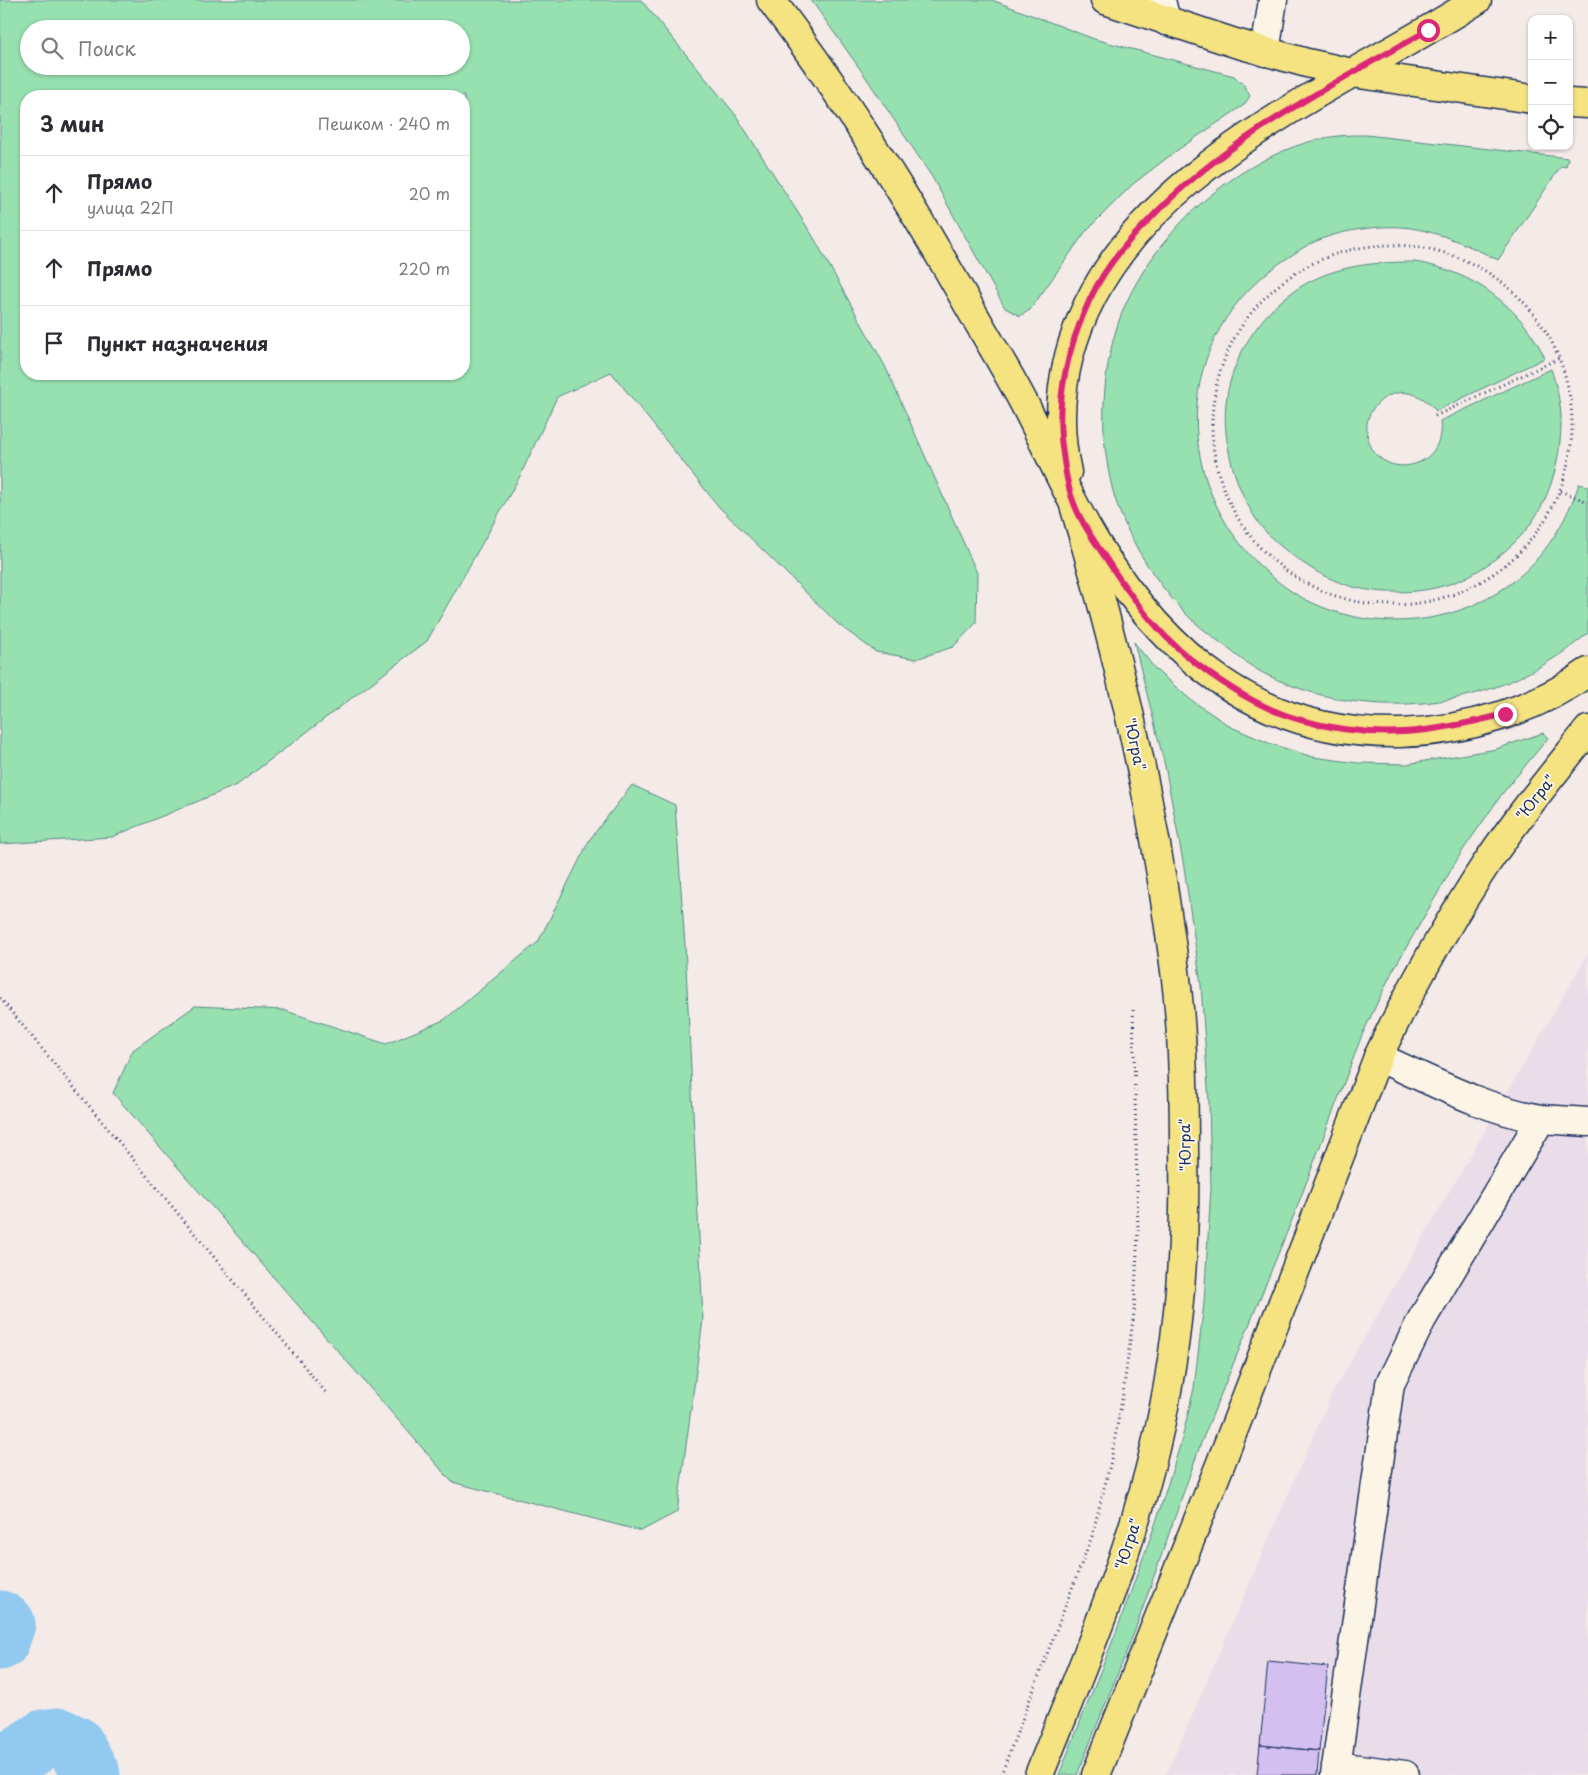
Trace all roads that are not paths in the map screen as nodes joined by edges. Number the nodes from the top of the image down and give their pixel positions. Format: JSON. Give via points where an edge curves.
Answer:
{"nodes":[{"id":1,"x":771,"y":0,"type":"edge"},
{"id":2,"x":1105,"y":0,"type":"edge"},
{"id":3,"x":1273,"y":0,"type":"edge"},
{"id":4,"x":1477,"y":0,"type":"edge"},
{"id":5,"x":1164,"y":11,"type":"edge"},
{"id":6,"x":1265,"y":52,"type":"junction"},
{"id":7,"x":1352,"y":73,"type":"junction"},
{"id":8,"x":1528,"y":98,"type":"edge"},
{"id":9,"x":1573,"y":103,"type":"edge"},
{"id":10,"x":1588,"y":104,"type":"edge"},
{"id":11,"x":1074,"y":505,"type":"junction"},
{"id":12,"x":1588,"y":672,"type":"edge"},
{"id":13,"x":1588,"y":730,"type":"edge"},
{"id":14,"x":1378,"y":1057,"type":"junction"},
{"id":15,"x":1541,"y":1119,"type":"junction"},
{"id":16,"x":1588,"y":1122,"type":"edge"},
{"id":17,"x":1336,"y":1771,"type":"edge"},
{"id":18,"x":1039,"y":1775,"type":"edge"},
{"id":19,"x":1096,"y":1775,"type":"edge"},
{"id":20,"x":1405,"y":1775,"type":"edge"}],
"edges":[{"from":1,"to":11,"type":"main road","via":[[814,57],[885,164],[1027,409]]},
{"from":2,"to":5,"type":"main road"},
{"from":3,"to":6,"type":"lane"},
{"from":4,"to":7,"type":"main road"},
{"from":5,"to":6,"type":"main road"},
{"from":6,"to":7,"type":"main road"},
{"from":7,"to":8,"type":"main road"},
{"from":7,"to":11,"type":"main road","via":[[1204,168],[1168,199],[1109,267],[1091,298],[1074,340],[1062,389],[1062,452]]},
{"from":9,"to":10,"type":"main road"},
{"from":11,"to":12,"type":"main road","via":[[1116,574],[1166,637],[1232,688],[1298,720],[1379,733],[1430,731],[1465,725],[1539,702]]},
{"from":11,"to":18,"type":"main road","name":"\"Югра\"","via":[[1111,635],[1139,752],[1160,864],[1178,997],[1185,1210],[1180,1305],[1155,1448],[1134,1525],[1101,1620]]},
{"from":13,"to":14,"type":"main road","name":"\"Югра\"","via":[[1517,820],[1478,877],[1401,1008]]},
{"from":14,"to":15,"type":"lane","via":[[1497,1109]]},
{"from":14,"to":19,"type":"main road","name":"\"Югра\""},
{"from":15,"to":16,"type":"lane"},
{"from":15,"to":17,"type":"lane","via":[[1422,1319],[1390,1384]]},
{"from":17,"to":20,"type":"lane"}]}
